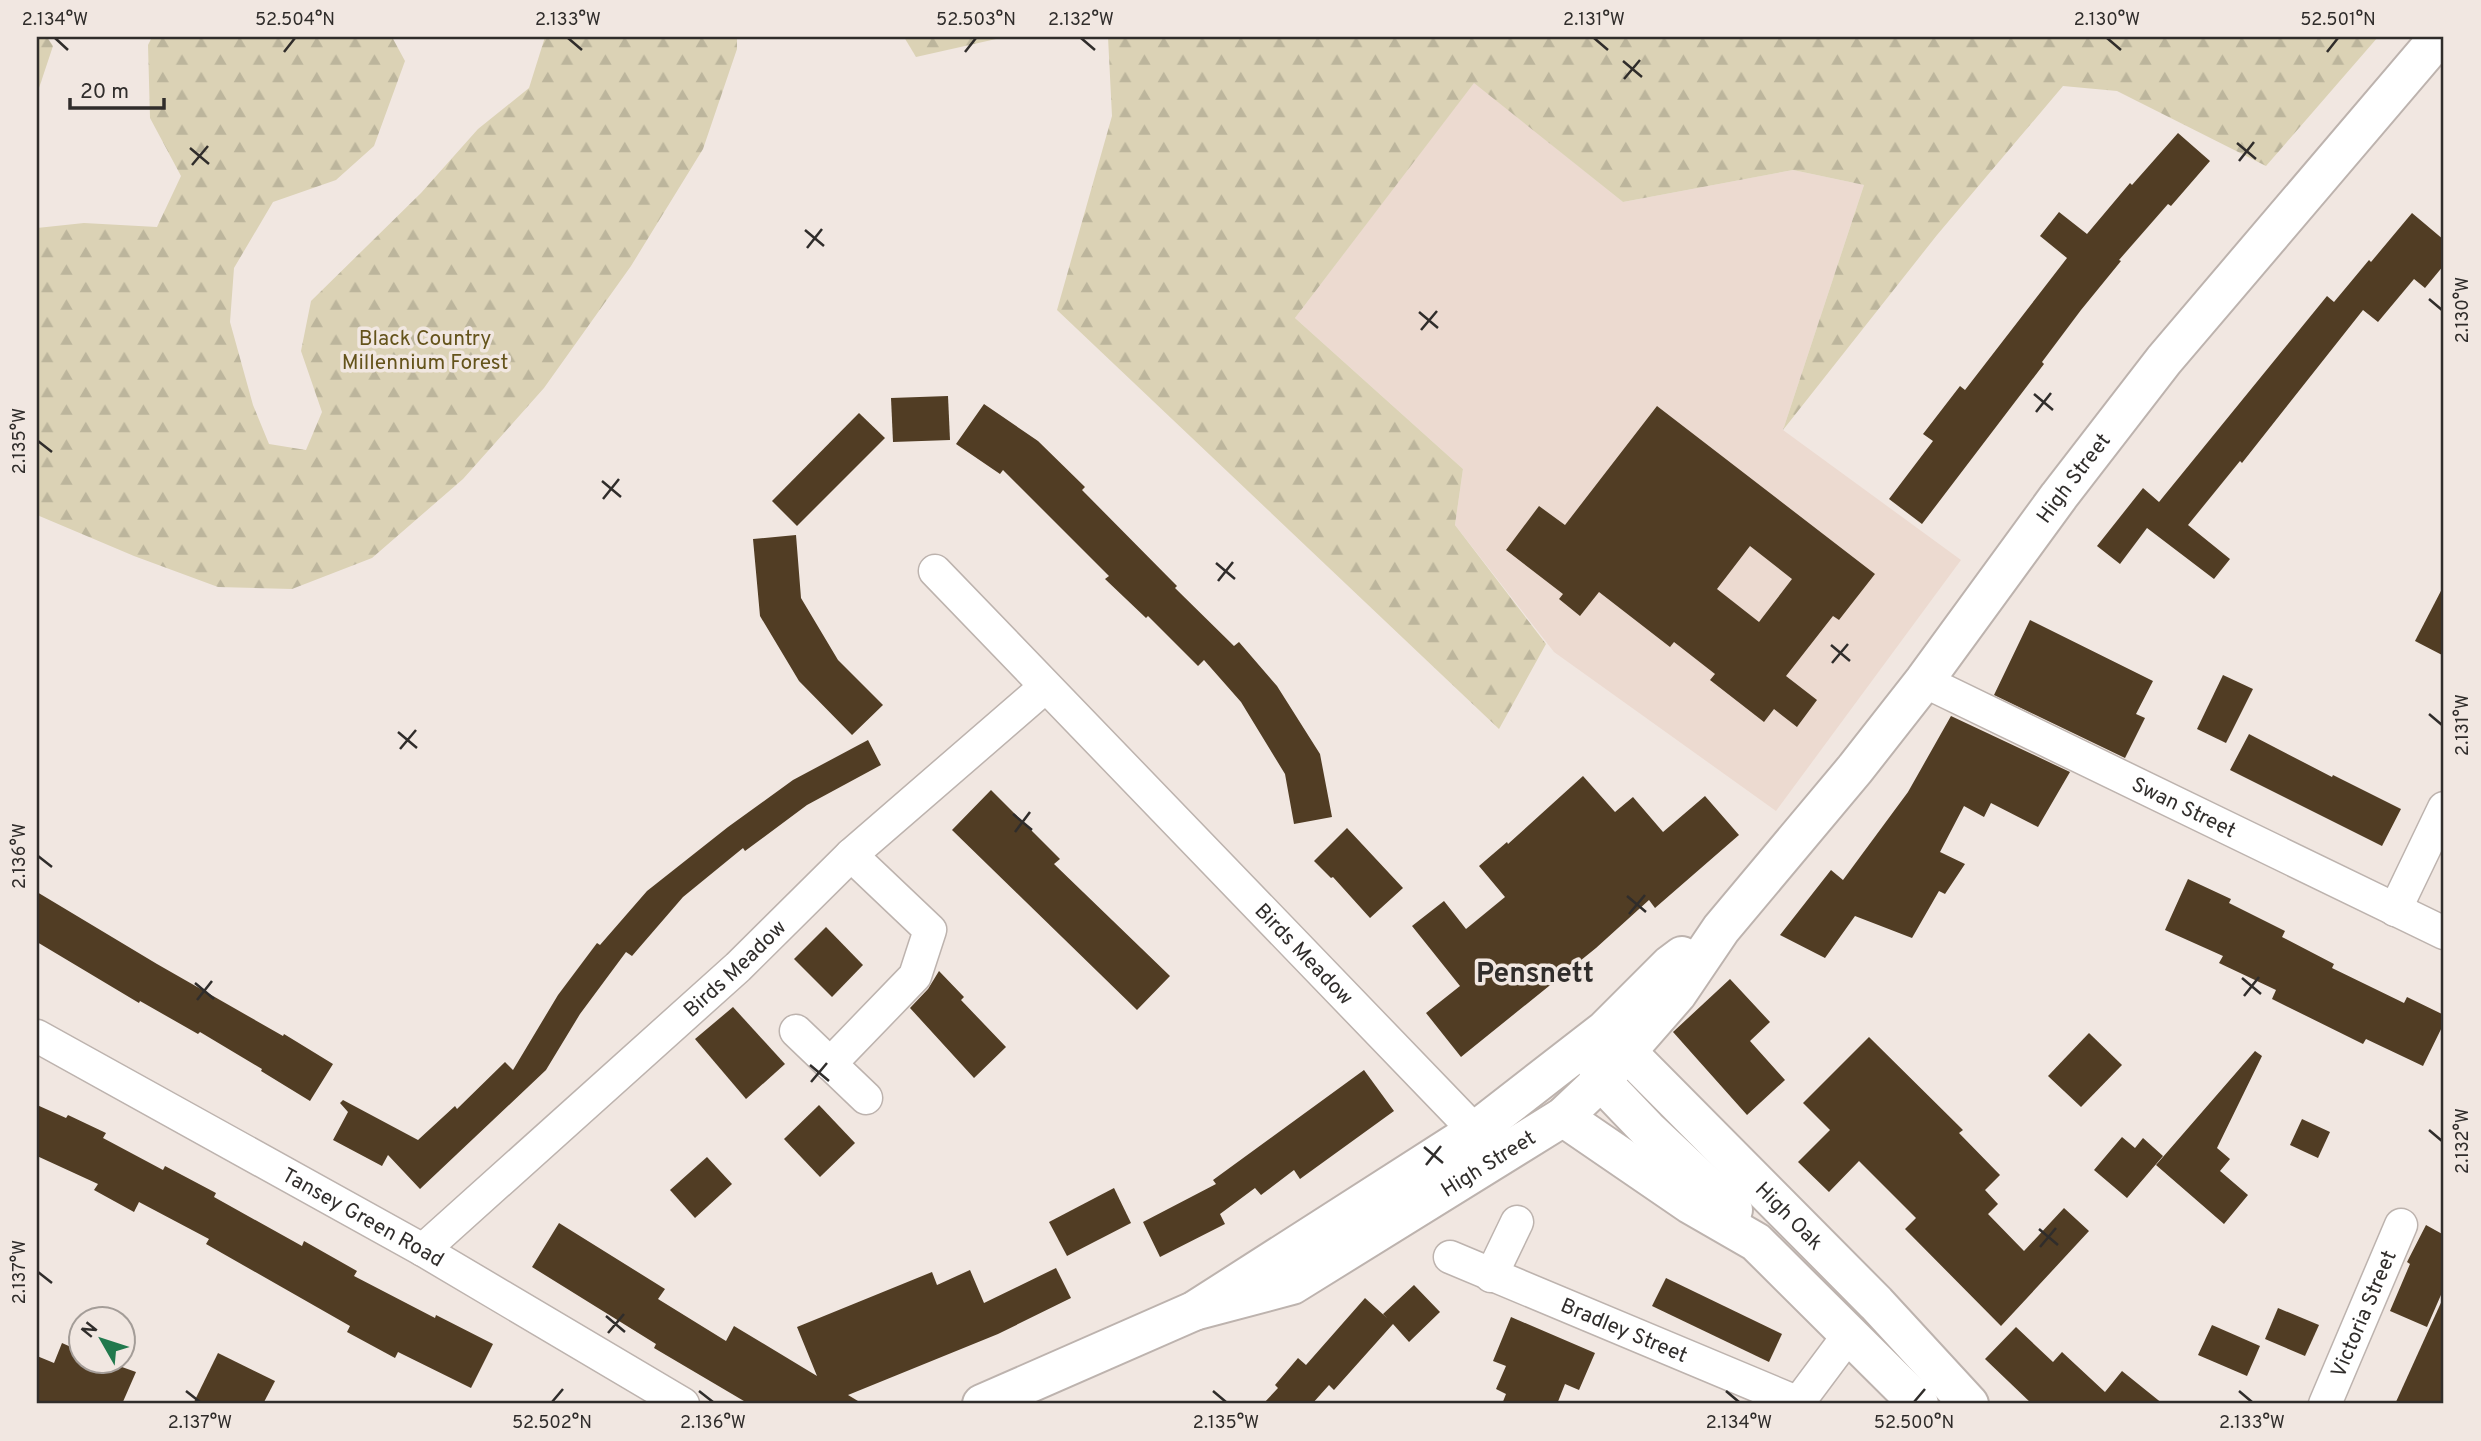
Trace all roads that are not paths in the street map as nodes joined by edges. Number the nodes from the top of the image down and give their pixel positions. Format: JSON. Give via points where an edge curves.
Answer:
{"nodes":[{"id":1,"x":2439,"y":37,"type":"edge"},
{"id":2,"x":935,"y":571,"type":"dead end"},
{"id":3,"x":1924,"y":681,"type":"junction"},
{"id":4,"x":1045,"y":687,"type":"junction"},
{"id":5,"x":2444,"y":808,"type":"edge"},
{"id":6,"x":851,"y":855,"type":"junction"},
{"id":7,"x":2395,"y":910,"type":"junction"},
{"id":8,"x":2444,"y":933,"type":"edge"},
{"id":9,"x":796,"y":1031,"type":"dead end"},
{"id":10,"x":37,"y":1036,"type":"edge"},
{"id":11,"x":1608,"y":1041,"type":"junction"},
{"id":12,"x":830,"y":1063,"type":"junction"},
{"id":13,"x":1601,"y":1081,"type":"junction"},
{"id":14,"x":866,"y":1098,"type":"dead end"},
{"id":15,"x":1563,"y":1118,"type":"junction"},
{"id":16,"x":1475,"y":1130,"type":"junction"},
{"id":17,"x":1517,"y":1222,"type":"dead end"},
{"id":18,"x":2401,"y":1225,"type":"dead end"},
{"id":19,"x":1756,"y":1242,"type":"junction"},
{"id":20,"x":423,"y":1250,"type":"junction"},
{"id":21,"x":1450,"y":1257,"type":"dead end"},
{"id":22,"x":1491,"y":1276,"type":"junction"},
{"id":23,"x":1876,"y":1303,"type":"junction"},
{"id":24,"x":1194,"y":1311,"type":"junction"},
{"id":25,"x":1848,"y":1336,"type":"junction"},
{"id":26,"x":683,"y":1404,"type":"edge"},
{"id":27,"x":982,"y":1404,"type":"edge"},
{"id":28,"x":1799,"y":1404,"type":"edge"},
{"id":29,"x":1919,"y":1404,"type":"edge"},
{"id":30,"x":1969,"y":1404,"type":"edge"},
{"id":31,"x":2325,"y":1404,"type":"edge"}],
"edges":[{"from":1,"to":3,"type":"main road","name":"High Street","via":[[2164,359]]},
{"from":2,"to":4,"type":"street","name":"Birds Meadow"},
{"from":3,"to":7,"type":"street","name":"Swan Street"},
{"from":3,"to":11,"type":"main road","name":"High Street","via":[[1721,929],[1670,965]]},
{"from":4,"to":6,"type":"street","name":"Birds Meadow"},
{"from":4,"to":16,"type":"street","name":"Birds Meadow"},
{"from":5,"to":7,"type":"street"},
{"from":6,"to":12,"type":"street","via":[[930,930],[915,976]]},
{"from":6,"to":20,"type":"street","name":"Birds Meadow","via":[[738,967]]},
{"from":7,"to":8,"type":"street","name":"Swan Street"},
{"from":9,"to":12,"type":"street"},
{"from":10,"to":20,"type":"street","name":"Tansey Green Road"},
{"from":11,"to":13,"type":"main road","name":"High Street"},
{"from":11,"to":16,"type":"main road","name":"High Street"},
{"from":11,"to":23,"type":"main road","name":"High Oak"},
{"from":12,"to":14,"type":"street"},
{"from":13,"to":15,"type":"main road","name":"High Street"},
{"from":13,"to":19,"type":"main road","name":"High Oak","via":[[1744,1220]]},
{"from":15,"to":19,"type":"main road","name":"High Oak","via":[[1690,1204]]},
{"from":15,"to":24,"type":"main road","name":"High Street","via":[[1292,1285]]},
{"from":16,"to":24,"type":"main road","name":"High Street"},
{"from":17,"to":22,"type":"street"},
{"from":18,"to":31,"type":"street","name":"Victoria Street"},
{"from":19,"to":25,"type":"main road","name":"High Oak"},
{"from":20,"to":26,"type":"street","name":"Tansey Green Road"},
{"from":21,"to":22,"type":"street","name":"Bradley Street"},
{"from":22,"to":28,"type":"street","name":"Bradley Street"},
{"from":23,"to":25,"type":"main road"},
{"from":23,"to":30,"type":"main road","name":"High Oak"},
{"from":24,"to":27,"type":"main road","name":"High Street"},
{"from":25,"to":28,"type":"street","name":"Bradley Street"},
{"from":25,"to":29,"type":"main road","name":"High Oak"}]}
